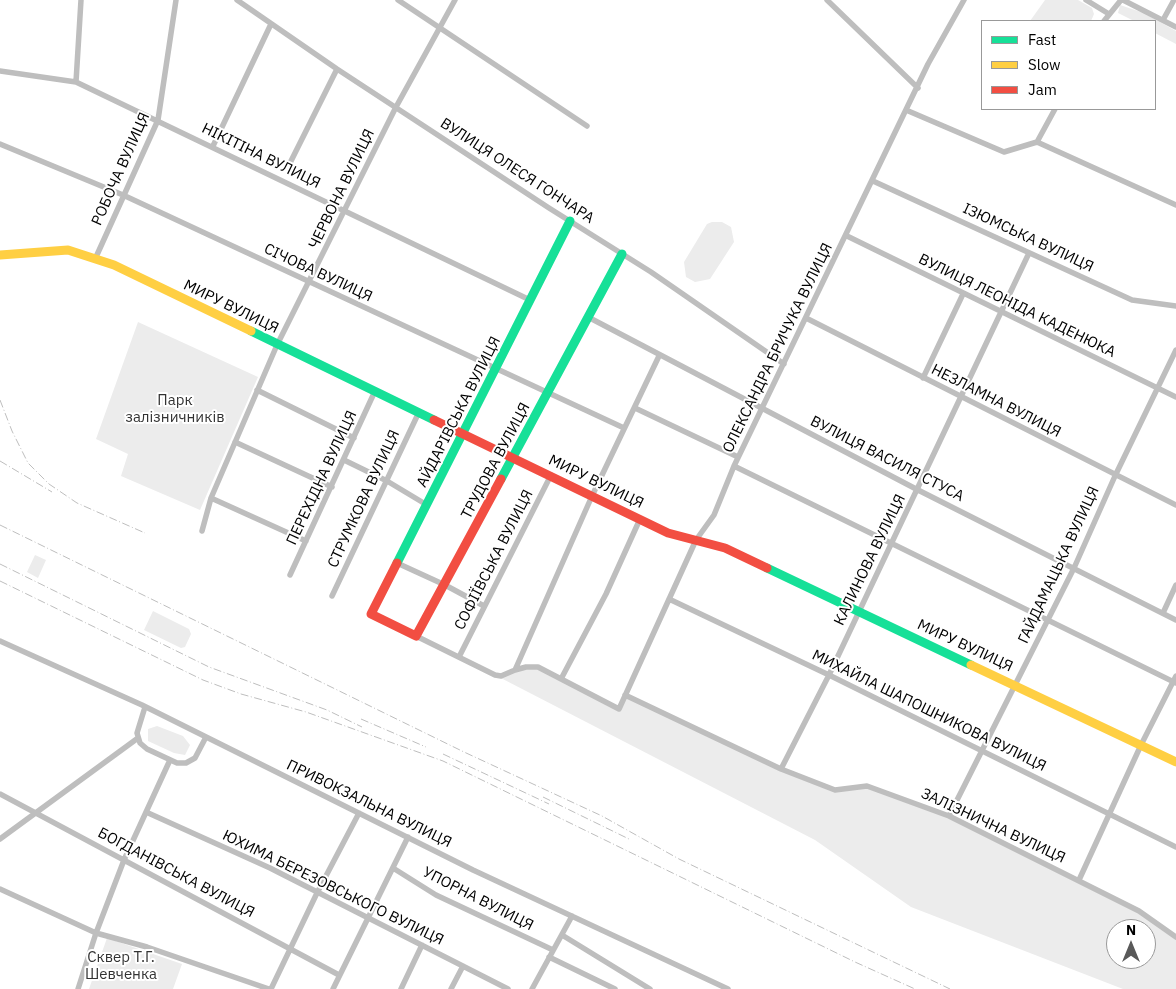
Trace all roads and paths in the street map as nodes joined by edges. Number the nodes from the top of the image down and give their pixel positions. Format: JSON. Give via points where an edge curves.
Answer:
{"nodes":[{"id":1,"x":81,"y":0,"type":"edge"},
{"id":2,"x":176,"y":0,"type":"edge"},
{"id":3,"x":237,"y":0,"type":"edge"},
{"id":4,"x":398,"y":0,"type":"edge"},
{"id":5,"x":455,"y":0,"type":"edge"},
{"id":6,"x":827,"y":0,"type":"edge"},
{"id":7,"x":964,"y":0,"type":"edge"},
{"id":8,"x":1086,"y":0,"type":"edge"},
{"id":9,"x":1122,"y":0,"type":"edge"},
{"id":10,"x":1174,"y":0,"type":"edge"},
{"id":11,"x":1108,"y":14,"type":"junction"},
{"id":12,"x":1105,"y":20,"type":"edge"},
{"id":13,"x":1163,"y":20,"type":"junction"},
{"id":14,"x":271,"y":24,"type":"junction"},
{"id":15,"x":1176,"y":26,"type":"edge"},
{"id":16,"x":438,"y":28,"type":"junction"},
{"id":17,"x":338,"y":69,"type":"junction"},
{"id":18,"x":0,"y":71,"type":"edge"},
{"id":19,"x":76,"y":82,"type":"junction"},
{"id":20,"x":918,"y":88,"type":"junction"},
{"id":21,"x":396,"y":107,"type":"junction"},
{"id":22,"x":906,"y":110,"type":"junction"},
{"id":23,"x":1054,"y":110,"type":"edge"},
{"id":24,"x":158,"y":120,"type":"junction"},
{"id":25,"x":587,"y":126,"type":"dead end"},
{"id":26,"x":1036,"y":142,"type":"junction"},
{"id":27,"x":0,"y":144,"type":"edge"},
{"id":28,"x":213,"y":146,"type":"junction"},
{"id":29,"x":288,"y":165,"type":"dead end"},
{"id":30,"x":873,"y":181,"type":"junction"},
{"id":31,"x":123,"y":195,"type":"junction"},
{"id":32,"x":1176,"y":205,"type":"edge"},
{"id":33,"x":345,"y":212,"type":"junction"},
{"id":34,"x":570,"y":221,"type":"junction"},
{"id":35,"x":846,"y":236,"type":"junction"},
{"id":36,"x":1030,"y":253,"type":"junction"},
{"id":37,"x":0,"y":254,"type":"edge"},
{"id":38,"x":622,"y":254,"type":"junction"},
{"id":39,"x":96,"y":257,"type":"junction"},
{"id":40,"x":309,"y":282,"type":"junction"},
{"id":41,"x":963,"y":294,"type":"junction"},
{"id":42,"x":530,"y":300,"type":"junction"},
{"id":43,"x":1176,"y":306,"type":"edge"},
{"id":44,"x":1001,"y":314,"type":"junction"},
{"id":45,"x":588,"y":318,"type":"junction"},
{"id":46,"x":806,"y":318,"type":"junction"},
{"id":47,"x":277,"y":345,"type":"junction"},
{"id":48,"x":1176,"y":350,"type":"edge"},
{"id":49,"x":659,"y":356,"type":"junction"},
{"id":50,"x":784,"y":364,"type":"junction"},
{"id":51,"x":495,"y":369,"type":"junction"},
{"id":52,"x":923,"y":378,"type":"junction"},
{"id":53,"x":1157,"y":388,"type":"junction"},
{"id":54,"x":257,"y":390,"type":"junction"},
{"id":55,"x":375,"y":391,"type":"junction"},
{"id":56,"x":547,"y":393,"type":"junction"},
{"id":57,"x":1176,"y":397,"type":"edge"},
{"id":58,"x":962,"y":398,"type":"junction"},
{"id":59,"x":635,"y":408,"type":"junction"},
{"id":60,"x":762,"y":409,"type":"junction"},
{"id":61,"x":418,"y":412,"type":"junction"},
{"id":62,"x":624,"y":428,"type":"junction"},
{"id":63,"x":464,"y":434,"type":"junction"},
{"id":64,"x":354,"y":438,"type":"junction"},
{"id":65,"x":235,"y":442,"type":"junction"},
{"id":66,"x":738,"y":457,"type":"junction"},
{"id":67,"x":514,"y":458,"type":"junction"},
{"id":68,"x":344,"y":460,"type":"junction"},
{"id":69,"x":734,"y":466,"type":"junction"},
{"id":70,"x":551,"y":475,"type":"junction"},
{"id":71,"x":1115,"y":476,"type":"junction"},
{"id":72,"x":387,"y":481,"type":"junction"},
{"id":73,"x":332,"y":487,"type":"junction"},
{"id":74,"x":918,"y":490,"type":"junction"},
{"id":75,"x":592,"y":496,"type":"junction"},
{"id":76,"x":210,"y":498,"type":"junction"},
{"id":77,"x":427,"y":505,"type":"junction"},
{"id":78,"x":1176,"y":505,"type":"edge"},
{"id":79,"x":640,"y":519,"type":"junction"},
{"id":80,"x":202,"y":531,"type":"dead end"},
{"id":81,"x":696,"y":540,"type":"junction"},
{"id":82,"x":306,"y":541,"type":"junction"},
{"id":83,"x":891,"y":543,"type":"junction"},
{"id":84,"x":397,"y":563,"type":"junction"},
{"id":85,"x":1074,"y":568,"type":"junction"},
{"id":86,"x":290,"y":575,"type":"dead end"},
{"id":87,"x":445,"y":584,"type":"junction"},
{"id":88,"x":1176,"y":585,"type":"edge"},
{"id":89,"x":332,"y":596,"type":"dead end"},
{"id":90,"x":669,"y":599,"type":"junction"},
{"id":91,"x":484,"y":606,"type":"junction"},
{"id":92,"x":860,"y":611,"type":"junction"},
{"id":93,"x":1163,"y":613,"type":"junction"},
{"id":94,"x":1049,"y":620,"type":"junction"},
{"id":95,"x":1176,"y":620,"type":"edge"},
{"id":96,"x":416,"y":636,"type":"junction"},
{"id":97,"x":0,"y":641,"type":"edge"},
{"id":98,"x":459,"y":657,"type":"junction"},
{"id":99,"x":515,"y":670,"type":"junction"},
{"id":100,"x":830,"y":675,"type":"junction"},
{"id":101,"x":562,"y":679,"type":"junction"},
{"id":102,"x":1175,"y":680,"type":"edge"},
{"id":103,"x":1015,"y":684,"type":"junction"},
{"id":104,"x":625,"y":695,"type":"junction"},
{"id":105,"x":145,"y":706,"type":"junction"},
{"id":106,"x":206,"y":737,"type":"junction"},
{"id":107,"x":138,"y":738,"type":"junction"},
{"id":108,"x":1141,"y":745,"type":"junction"},
{"id":109,"x":981,"y":751,"type":"junction"},
{"id":110,"x":170,"y":760,"type":"junction"},
{"id":111,"x":1176,"y":762,"type":"edge"},
{"id":112,"x":781,"y":769,"type":"junction"},
{"id":113,"x":0,"y":794,"type":"edge"},
{"id":114,"x":146,"y":812,"type":"junction"},
{"id":115,"x":359,"y":812,"type":"junction"},
{"id":116,"x":36,"y":813,"type":"junction"},
{"id":117,"x":1110,"y":815,"type":"junction"},
{"id":118,"x":948,"y":816,"type":"junction"},
{"id":119,"x":408,"y":837,"type":"junction"},
{"id":120,"x":0,"y":839,"type":"edge"},
{"id":121,"x":1176,"y":847,"type":"edge"},
{"id":122,"x":124,"y":860,"type":"junction"},
{"id":123,"x":393,"y":868,"type":"junction"},
{"id":124,"x":1079,"y":880,"type":"junction"},
{"id":125,"x":0,"y":889,"type":"edge"},
{"id":126,"x":317,"y":892,"type":"junction"},
{"id":127,"x":572,"y":916,"type":"junction"},
{"id":128,"x":367,"y":918,"type":"junction"},
{"id":129,"x":96,"y":933,"type":"junction"},
{"id":130,"x":562,"y":935,"type":"junction"},
{"id":131,"x":1176,"y":937,"type":"edge"},
{"id":132,"x":422,"y":945,"type":"junction"},
{"id":133,"x":289,"y":949,"type":"junction"},
{"id":134,"x":553,"y":950,"type":"junction"},
{"id":135,"x":549,"y":957,"type":"junction"},
{"id":136,"x":463,"y":966,"type":"junction"},
{"id":137,"x":339,"y":975,"type":"junction"},
{"id":138,"x":724,"y":988,"type":"edge"},
{"id":139,"x":78,"y":989,"type":"edge"},
{"id":140,"x":270,"y":989,"type":"edge"},
{"id":141,"x":333,"y":989,"type":"edge"},
{"id":142,"x":401,"y":989,"type":"edge"},
{"id":143,"x":452,"y":989,"type":"edge"},
{"id":144,"x":508,"y":989,"type":"edge"},
{"id":145,"x":532,"y":989,"type":"edge"},
{"id":146,"x":615,"y":989,"type":"edge"},
{"id":147,"x":650,"y":989,"type":"edge"}],
"edges":[{"from":1,"to":19,"type":"street"},
{"from":2,"to":24,"type":"street","name":"РОБОЧА ВУЛИЦЯ"},
{"from":3,"to":14,"type":"street","name":"ВУЛИЦЯ ОЛЕСЯ ГОНЧАРА"},
{"from":4,"to":16,"type":"street"},
{"from":5,"to":16,"type":"street","name":"ЧЕРВОНА ВУЛИЦЯ"},
{"from":6,"to":20,"type":"street"},
{"from":7,"to":20,"type":"street","name":"ОЛЕКСАНДРА БРИЧУКА ВУЛИЦЯ"},
{"from":8,"to":11,"type":"street"},
{"from":9,"to":11,"type":"street"},
{"from":9,"to":13,"type":"street"},
{"from":10,"to":13,"type":"street"},
{"from":11,"to":12,"type":"street"},
{"from":13,"to":15,"type":"street"},
{"from":14,"to":17,"type":"street","name":"ВУЛИЦЯ ОЛЕСЯ ГОНЧАРА"},
{"from":14,"to":28,"type":"street"},
{"from":16,"to":21,"type":"street","name":"ЧЕРВОНА ВУЛИЦЯ"},
{"from":16,"to":25,"type":"street"},
{"from":17,"to":21,"type":"street","name":"ВУЛИЦЯ ОЛЕСЯ ГОНЧАРА"},
{"from":17,"to":29,"type":"street"},
{"from":18,"to":19,"type":"street","name":"НІКІТІНА ВУЛИЦЯ"},
{"from":19,"to":24,"type":"street","name":"НІКІТІНА ВУЛИЦЯ"},
{"from":20,"to":22,"type":"street","name":"ОЛЕКСАНДРА БРИЧУКА ВУЛИЦЯ"},
{"from":21,"to":33,"type":"street","name":"ЧЕРВОНА ВУЛИЦЯ"},
{"from":21,"to":34,"type":"street","name":"ВУЛИЦЯ ОЛЕСЯ ГОНЧАРА"},
{"from":22,"to":26,"type":"street","via":[[1004,152]]},
{"from":22,"to":30,"type":"street","name":"ОЛЕКСАНДРА БРИЧУКА ВУЛИЦЯ"},
{"from":23,"to":26,"type":"street"},
{"from":24,"to":28,"type":"street","name":"НІКІТІНА ВУЛИЦЯ"},
{"from":24,"to":31,"type":"street","name":"РОБОЧА ВУЛИЦЯ"},
{"from":26,"to":32,"type":"street"},
{"from":27,"to":31,"type":"street","name":"СІЧОВА ВУЛИЦЯ"},
{"from":28,"to":33,"type":"street","name":"НІКІТІНА ВУЛИЦЯ"},
{"from":30,"to":35,"type":"street","name":"ОЛЕКСАНДРА БРИЧУКА ВУЛИЦЯ"},
{"from":30,"to":36,"type":"street","name":"ІЗЮМСЬКА ВУЛИЦЯ"},
{"from":31,"to":39,"type":"street","name":"РОБОЧА ВУЛИЦЯ"},
{"from":31,"to":40,"type":"street","name":"СІЧОВА ВУЛИЦЯ"},
{"from":33,"to":40,"type":"street","name":"ЧЕРВОНА ВУЛИЦЯ"},
{"from":33,"to":42,"type":"street","name":"НІКІТІНА ВУЛИЦЯ"},
{"from":34,"to":38,"type":"street","name":"ВУЛИЦЯ ОЛЕСЯ ГОНЧАРА"},
{"from":34,"to":42,"type":"main road","name":"АЙДАРІВСЬКА ВУЛИЦЯ"},
{"from":35,"to":41,"type":"street","name":"ВУЛИЦЯ ЛЕОНІДА КАДЕНЮКА"},
{"from":35,"to":46,"type":"street","name":"ОЛЕКСАНДРА БРИЧУКА ВУЛИЦЯ"},
{"from":36,"to":43,"type":"street","name":"ІЗЮМСЬКА ВУЛИЦЯ","via":[[1138,302]]},
{"from":36,"to":44,"type":"street","name":"КАЛИНОВА ВУЛИЦЯ"},
{"from":37,"to":39,"type":"main road","name":"МИРУ ВУЛИЦЯ","via":[[68,250]]},
{"from":38,"to":45,"type":"main road","name":"ТРУДОВА ВУЛИЦЯ"},
{"from":38,"to":50,"type":"street","name":"ВУЛИЦЯ ОЛЕСЯ ГОНЧАРА"},
{"from":39,"to":47,"type":"main road","name":"МИРУ ВУЛИЦЯ"},
{"from":40,"to":47,"type":"street","name":"ЧЕРВОНА ВУЛИЦЯ"},
{"from":40,"to":51,"type":"street","name":"СІЧОВА ВУЛИЦЯ"},
{"from":41,"to":44,"type":"street","name":"ВУЛИЦЯ ЛЕОНІДА КАДЕНЮКА"},
{"from":41,"to":52,"type":"street"},
{"from":42,"to":51,"type":"main road","name":"АЙДАРІВСЬКА ВУЛИЦЯ"},
{"from":44,"to":53,"type":"street","name":"ВУЛИЦЯ ЛЕОНІДА КАДЕНЮКА"},
{"from":44,"to":58,"type":"street","name":"КАЛИНОВА ВУЛИЦЯ"},
{"from":45,"to":49,"type":"street","name":"ВУЛИЦЯ ВАСИЛЯ СТУСА"},
{"from":45,"to":56,"type":"main road","name":"ТРУДОВА ВУЛИЦЯ"},
{"from":46,"to":50,"type":"street","name":"ОЛЕКСАНДРА БРИЧУКА ВУЛИЦЯ"},
{"from":46,"to":52,"type":"street","name":"НЕЗЛАМНА ВУЛИЦЯ"},
{"from":47,"to":54,"type":"street","name":"ЧЕРВОНА ВУЛИЦЯ"},
{"from":47,"to":55,"type":"main road","name":"МИРУ ВУЛИЦЯ"},
{"from":48,"to":53,"type":"street","name":"ГАЙДАМАЦЬКА ВУЛИЦЯ"},
{"from":49,"to":59,"type":"street"},
{"from":49,"to":60,"type":"street","name":"ВУЛИЦЯ ВАСИЛЯ СТУСА"},
{"from":50,"to":60,"type":"street","name":"ОЛЕКСАНДРА БРИЧУКА ВУЛИЦЯ"},
{"from":51,"to":56,"type":"street","name":"СІЧОВА ВУЛИЦЯ"},
{"from":51,"to":63,"type":"main road","name":"АЙДАРІВСЬКА ВУЛИЦЯ"},
{"from":52,"to":58,"type":"street","name":"НЕЗЛАМНА ВУЛИЦЯ"},
{"from":53,"to":57,"type":"street","name":"ВУЛИЦЯ ЛЕОНІДА КАДЕНЮКА"},
{"from":53,"to":71,"type":"street","name":"ГАЙДАМАЦЬКА ВУЛИЦЯ"},
{"from":54,"to":64,"type":"street"},
{"from":54,"to":65,"type":"street","name":"ЧЕРВОНА ВУЛИЦЯ"},
{"from":55,"to":61,"type":"main road","name":"МИРУ ВУЛИЦЯ"},
{"from":55,"to":64,"type":"street","name":"ПЕРЕХІДНА ВУЛИЦЯ"},
{"from":56,"to":62,"type":"street","name":"СІЧОВА ВУЛИЦЯ"},
{"from":56,"to":67,"type":"main road","name":"ТРУДОВА ВУЛИЦЯ"},
{"from":58,"to":71,"type":"street","name":"НЕЗЛАМНА ВУЛИЦЯ"},
{"from":58,"to":74,"type":"street","name":"КАЛИНОВА ВУЛИЦЯ"},
{"from":59,"to":62,"type":"street"},
{"from":59,"to":66,"type":"street"},
{"from":60,"to":66,"type":"street","name":"ОЛЕКСАНДРА БРИЧУКА ВУЛИЦЯ"},
{"from":60,"to":74,"type":"street","name":"ВУЛИЦЯ ВАСИЛЯ СТУСА"},
{"from":61,"to":63,"type":"main road","name":"МИРУ ВУЛИЦЯ"},
{"from":61,"to":72,"type":"street","name":"СТРУМКОВА ВУЛИЦЯ"},
{"from":62,"to":75,"type":"street"},
{"from":63,"to":67,"type":"main road","name":"МИРУ ВУЛИЦЯ"},
{"from":63,"to":77,"type":"main road","name":"АЙДАРІВСЬКА ВУЛИЦЯ"},
{"from":64,"to":68,"type":"street","name":"ПЕРЕХІДНА ВУЛИЦЯ"},
{"from":65,"to":73,"type":"street"},
{"from":65,"to":76,"type":"street","name":"ЧЕРВОНА ВУЛИЦЯ"},
{"from":66,"to":69,"type":"street","name":"ОЛЕКСАНДРА БРИЧУКА ВУЛИЦЯ"},
{"from":67,"to":70,"type":"main road","name":"МИРУ ВУЛИЦЯ"},
{"from":67,"to":87,"type":"main road","name":"ТРУДОВА ВУЛИЦЯ"},
{"from":68,"to":72,"type":"street"},
{"from":68,"to":73,"type":"street","name":"ПЕРЕХІДНА ВУЛИЦЯ"},
{"from":69,"to":81,"type":"street","name":"ОЛЕКСАНДРА БРИЧУКА ВУЛИЦЯ","via":[[714,515]]},
{"from":69,"to":83,"type":"street"},
{"from":70,"to":75,"type":"main road","name":"МИРУ ВУЛИЦЯ"},
{"from":70,"to":91,"type":"street","name":"СОФІЇВСЬКА ВУЛИЦЯ"},
{"from":71,"to":78,"type":"street","name":"НЕЗЛАМНА ВУЛИЦЯ"},
{"from":71,"to":85,"type":"street","name":"ГАЙДАМАЦЬКА ВУЛИЦЯ"},
{"from":72,"to":77,"type":"street"},
{"from":72,"to":89,"type":"street","name":"СТРУМКОВА ВУЛИЦЯ"},
{"from":73,"to":82,"type":"street","name":"ПЕРЕХІДНА ВУЛИЦЯ"},
{"from":74,"to":83,"type":"street","name":"КАЛИНОВА ВУЛИЦЯ"},
{"from":74,"to":85,"type":"street","name":"ВУЛИЦЯ ВАСИЛЯ СТУСА"},
{"from":75,"to":79,"type":"main road","name":"МИРУ ВУЛИЦЯ"},
{"from":75,"to":99,"type":"street"},
{"from":76,"to":80,"type":"street","name":"ЧЕРВОНА ВУЛИЦЯ"},
{"from":76,"to":82,"type":"street"},
{"from":77,"to":84,"type":"main road","name":"АЙДАРІВСЬКА ВУЛИЦЯ"},
{"from":79,"to":81,"type":"main road","name":"МИРУ ВУЛИЦЯ","via":[[668,533]]},
{"from":79,"to":101,"type":"street"},
{"from":81,"to":90,"type":"street","name":"ОЛЕКСАНДРА БРИЧУКА ВУЛИЦЯ"},
{"from":81,"to":92,"type":"main road","name":"МИРУ ВУЛИЦЯ","via":[[725,548]]},
{"from":82,"to":86,"type":"street","name":"ПЕРЕХІДНА ВУЛИЦЯ"},
{"from":83,"to":92,"type":"street","name":"КАЛИНОВА ВУЛИЦЯ"},
{"from":83,"to":94,"type":"street"},
{"from":84,"to":87,"type":"street"},
{"from":84,"to":96,"type":"main road","name":"АЙДАРІВСЬКА ВУЛИЦЯ","via":[[372,614]]},
{"from":85,"to":93,"type":"street","name":"ВУЛИЦЯ ВАСИЛЯ СТУСА"},
{"from":85,"to":94,"type":"street","name":"ГАЙДАМАЦЬКА ВУЛИЦЯ"},
{"from":87,"to":91,"type":"street"},
{"from":87,"to":96,"type":"main road","name":"ТРУДОВА ВУЛИЦЯ"},
{"from":88,"to":93,"type":"street"},
{"from":90,"to":100,"type":"street","name":"МИХАЙЛА ШАПОШНИКОВА ВУЛИЦЯ"},
{"from":90,"to":104,"type":"street","name":"ОЛЕКСАНДРА БРИЧУКА ВУЛИЦЯ"},
{"from":91,"to":98,"type":"street","name":"СОФІЇВСЬКА ВУЛИЦЯ"},
{"from":92,"to":100,"type":"street","name":"КАЛИНОВА ВУЛИЦЯ"},
{"from":92,"to":103,"type":"main road","name":"МИРУ ВУЛИЦЯ"},
{"from":93,"to":95,"type":"street","name":"ВУЛИЦЯ ВАСИЛЯ СТУСА"},
{"from":94,"to":102,"type":"street"},
{"from":94,"to":103,"type":"street","name":"ГАЙДАМАЦЬКА ВУЛИЦЯ"},
{"from":96,"to":98,"type":"street"},
{"from":97,"to":105,"type":"street","name":"ПРИВОКЗАЛЬНА ВУЛИЦЯ"},
{"from":98,"to":99,"type":"street","via":[[495,675]]},
{"from":99,"to":101,"type":"street","via":[[526,666],[538,667]]},
{"from":100,"to":109,"type":"street","name":"МИХАЙЛА ШАПОШНИКОВА ВУЛИЦЯ"},
{"from":100,"to":112,"type":"street","name":"КАЛИНОВА ВУЛИЦЯ"},
{"from":101,"to":104,"type":"street","name":"ОЛЕКСАНДРА БРИЧУКА ВУЛИЦЯ","via":[[619,708]]},
{"from":102,"to":108,"type":"street"},
{"from":103,"to":108,"type":"main road","name":"МИРУ ВУЛИЦЯ"},
{"from":103,"to":109,"type":"street","name":"ГАЙДАМАЦЬКА ВУЛИЦЯ"},
{"from":104,"to":112,"type":"street","name":"ЗАЛІЗНИЧНА ВУЛИЦЯ"},
{"from":105,"to":106,"type":"street","name":"ПРИВОКЗАЛЬНА ВУЛИЦЯ"},
{"from":105,"to":107,"type":"street"},
{"from":106,"to":110,"type":"street","via":[[191,761],[183,764]]},
{"from":106,"to":115,"type":"street","name":"ПРИВОКЗАЛЬНА ВУЛИЦЯ"},
{"from":107,"to":110,"type":"street","via":[[144,747]]},
{"from":107,"to":116,"type":"street"},
{"from":108,"to":111,"type":"main road","name":"МИРУ ВУЛИЦЯ"},
{"from":108,"to":117,"type":"street"},
{"from":109,"to":117,"type":"street","name":"МИХАЙЛА ШАПОШНИКОВА ВУЛИЦЯ"},
{"from":109,"to":118,"type":"street","name":"ГАЙДАМАЦЬКА ВУЛИЦЯ"},
{"from":110,"to":114,"type":"street"},
{"from":112,"to":118,"type":"street","name":"ЗАЛІЗНИЧНА ВУЛИЦЯ","via":[[836,790],[867,786]]},
{"from":113,"to":116,"type":"street","name":"БОГДАНІВСЬКА ВУЛИЦЯ"},
{"from":114,"to":122,"type":"street"},
{"from":114,"to":126,"type":"street","name":"ЮХИМА БЕРЕЗОВСЬКОГО ВУЛИЦЯ"},
{"from":115,"to":119,"type":"street","name":"ПРИВОКЗАЛЬНА ВУЛИЦЯ"},
{"from":115,"to":126,"type":"street"},
{"from":116,"to":120,"type":"street"},
{"from":116,"to":122,"type":"street","name":"БОГДАНІВСЬКА ВУЛИЦЯ"},
{"from":117,"to":121,"type":"street","name":"МИХАЙЛА ШАПОШНИКОВА ВУЛИЦЯ"},
{"from":117,"to":124,"type":"street"},
{"from":118,"to":124,"type":"street","name":"ЗАЛІЗНИЧНА ВУЛИЦЯ"},
{"from":119,"to":123,"type":"street"},
{"from":119,"to":127,"type":"street","name":"ПРИВОКЗАЛЬНА ВУЛИЦЯ"},
{"from":122,"to":129,"type":"street"},
{"from":122,"to":133,"type":"street","name":"БОГДАНІВСЬКА ВУЛИЦЯ"},
{"from":123,"to":128,"type":"street"},
{"from":123,"to":134,"type":"street","name":"УПОРНА ВУЛИЦЯ","via":[[436,895]]},
{"from":124,"to":131,"type":"street","name":"ЗАЛІЗНИЧНА ВУЛИЦЯ","via":[[1139,911]]},
{"from":125,"to":129,"type":"street"},
{"from":126,"to":128,"type":"street","name":"ЮХИМА БЕРЕЗОВСЬКОГО ВУЛИЦЯ"},
{"from":126,"to":133,"type":"street"},
{"from":127,"to":130,"type":"street"},
{"from":127,"to":138,"type":"street","name":"ПРИВОКЗАЛЬНА ВУЛИЦЯ"},
{"from":128,"to":132,"type":"street","name":"ЮХИМА БЕРЕЗОВСЬКОГО ВУЛИЦЯ"},
{"from":128,"to":137,"type":"street"},
{"from":129,"to":139,"type":"street"},
{"from":129,"to":140,"type":"street"},
{"from":130,"to":134,"type":"street"},
{"from":130,"to":147,"type":"street"},
{"from":132,"to":136,"type":"street","name":"ЮХИМА БЕРЕЗОВСЬКОГО ВУЛИЦЯ"},
{"from":132,"to":142,"type":"street"},
{"from":133,"to":137,"type":"street","name":"БОГДАНІВСЬКА ВУЛИЦЯ"},
{"from":133,"to":140,"type":"street"},
{"from":134,"to":135,"type":"street"},
{"from":135,"to":145,"type":"street"},
{"from":135,"to":146,"type":"street"},
{"from":136,"to":143,"type":"street"},
{"from":136,"to":144,"type":"street","name":"ЮХИМА БЕРЕЗОВСЬКОГО ВУЛИЦЯ"},
{"from":137,"to":141,"type":"street"}]}
